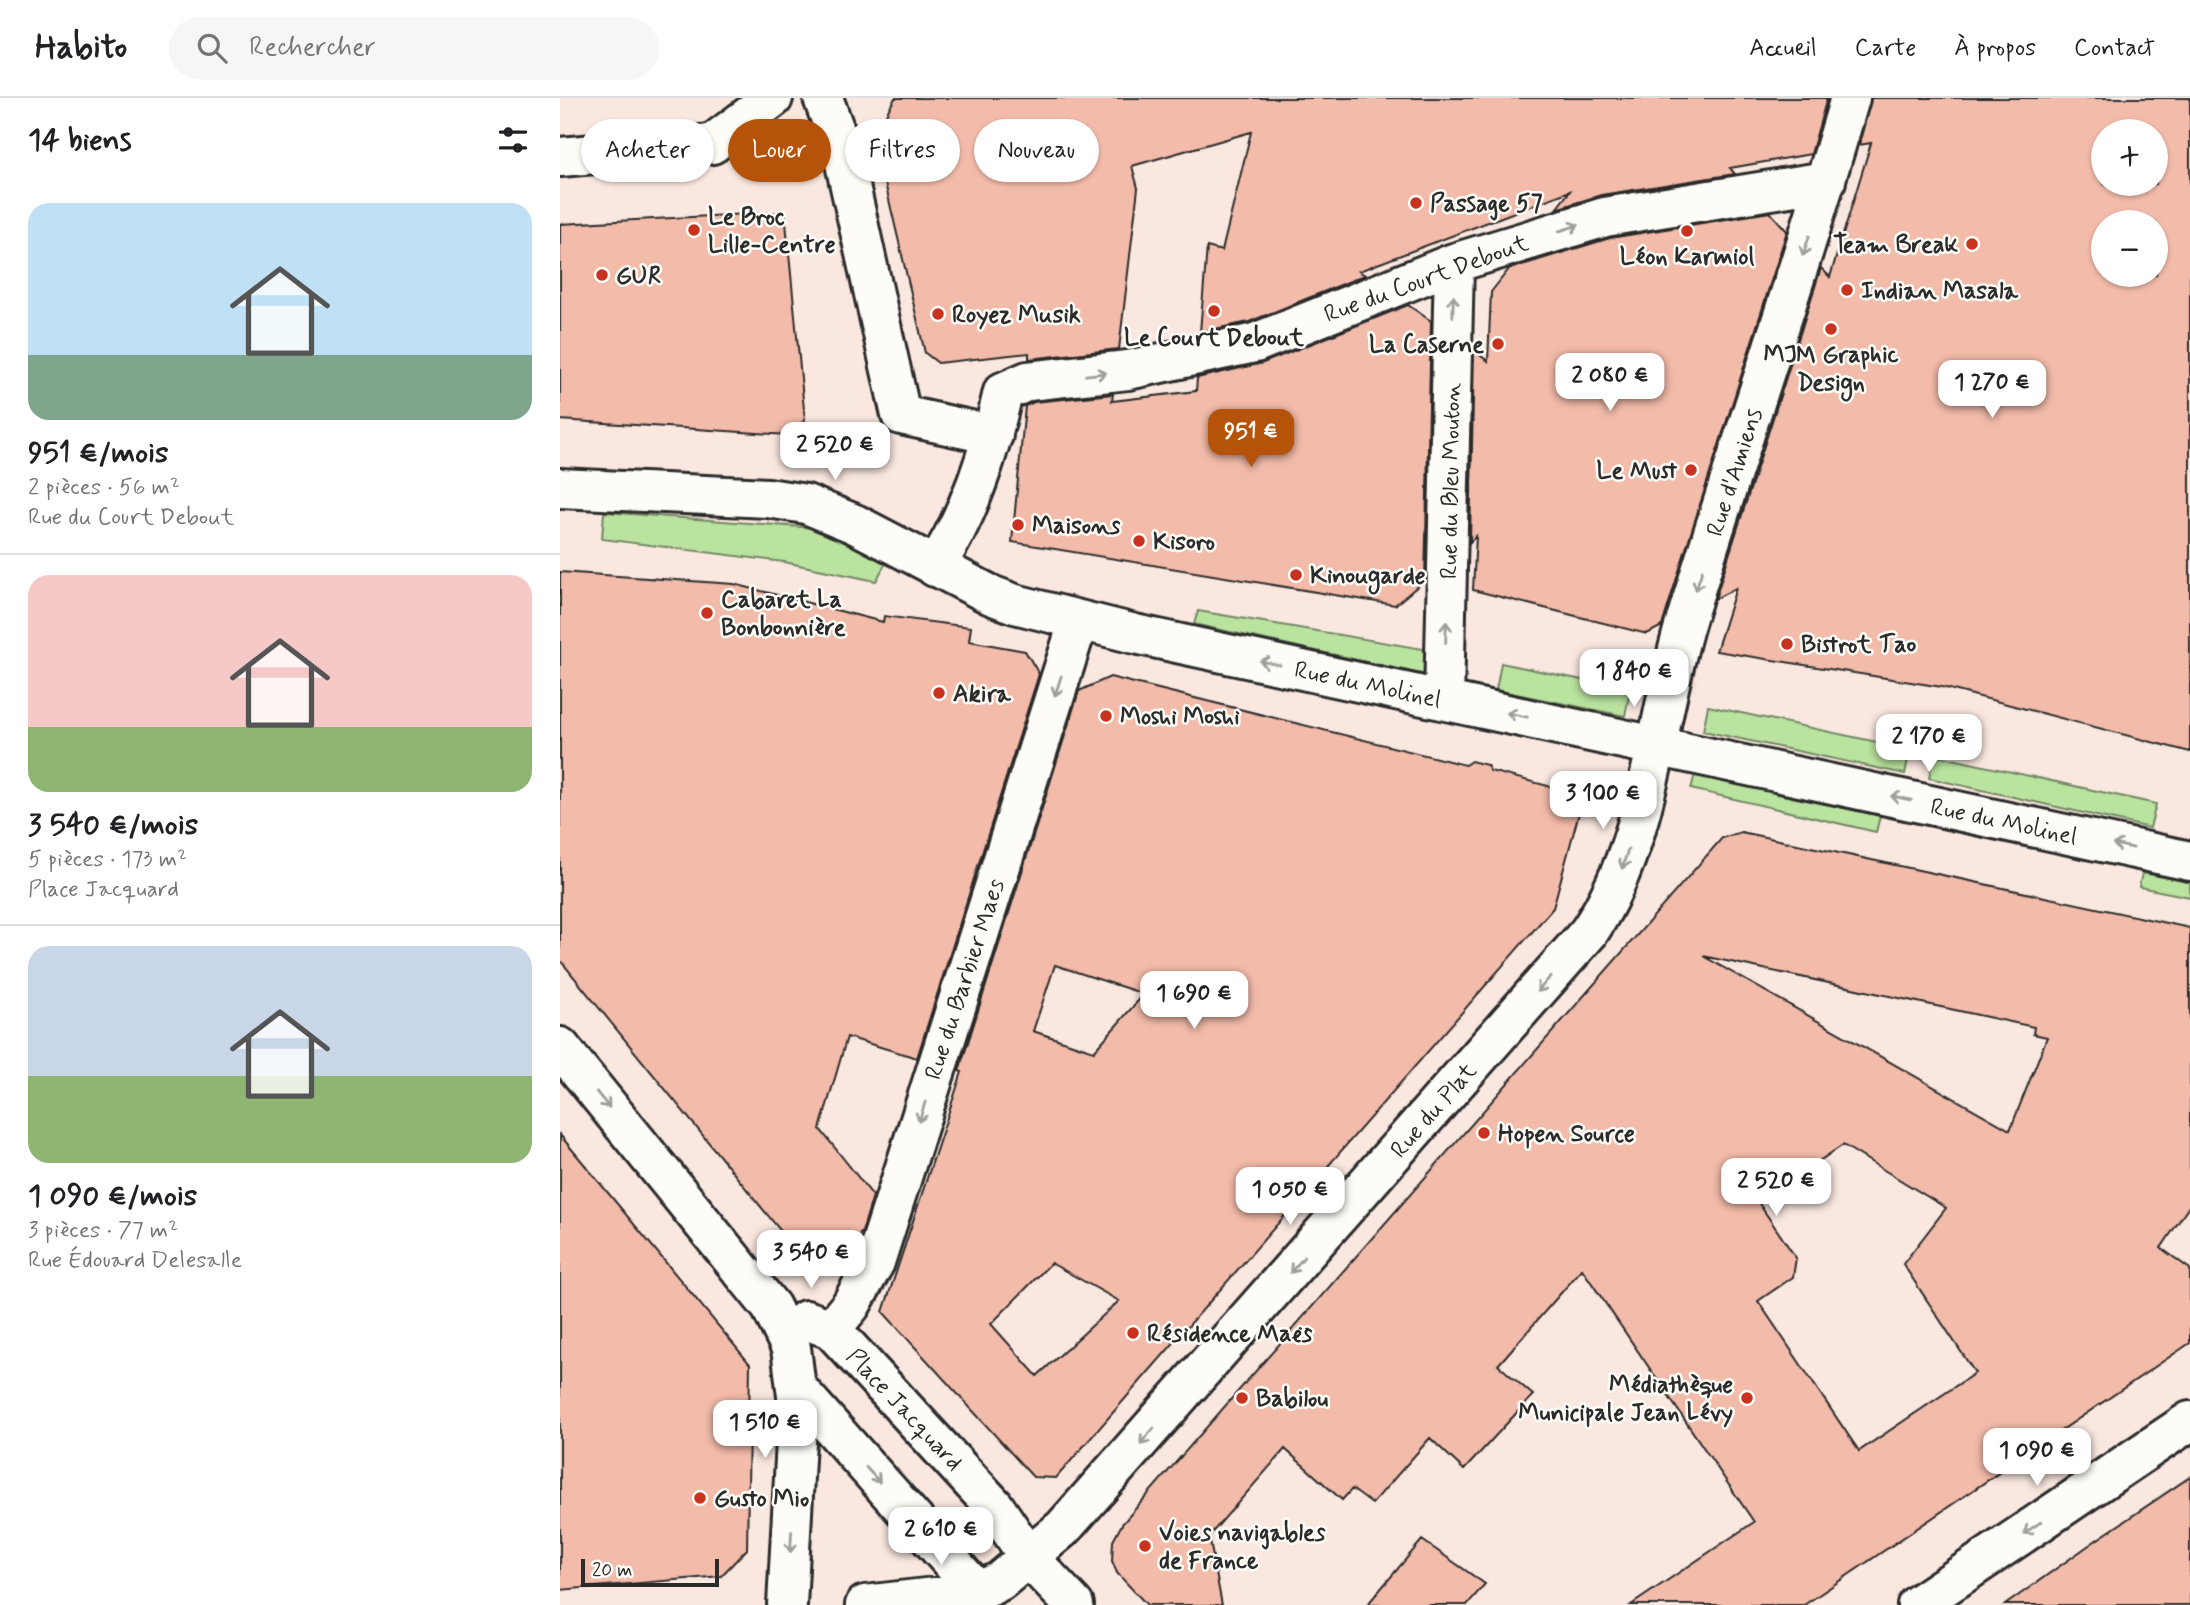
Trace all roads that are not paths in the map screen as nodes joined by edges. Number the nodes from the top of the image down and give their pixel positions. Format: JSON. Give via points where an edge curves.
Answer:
{"nodes":[{"id":1,"x":773,"y":98,"type":"edge"},
{"id":2,"x":823,"y":98,"type":"edge"},
{"id":3,"x":1850,"y":98,"type":"edge"},
{"id":4,"x":560,"y":156,"type":"edge"},
{"id":5,"x":1826,"y":181,"type":"junction"},
{"id":6,"x":1454,"y":263,"type":"junction"},
{"id":7,"x":993,"y":435,"type":"junction"},
{"id":8,"x":560,"y":488,"type":"edge"},
{"id":9,"x":935,"y":567,"type":"junction"},
{"id":10,"x":1079,"y":620,"type":"junction"},
{"id":11,"x":1444,"y":700,"type":"junction"},
{"id":12,"x":1655,"y":746,"type":"junction"},
{"id":13,"x":2190,"y":860,"type":"edge"},
{"id":14,"x":560,"y":1047,"type":"edge"},
{"id":15,"x":771,"y":1307,"type":"junction"},
{"id":16,"x":831,"y":1329,"type":"junction"},
{"id":17,"x":796,"y":1387,"type":"junction"},
{"id":18,"x":2190,"y":1421,"type":"edge"},
{"id":19,"x":1030,"y":1559,"type":"junction"},
{"id":20,"x":978,"y":1592,"type":"junction"},
{"id":21,"x":787,"y":1605,"type":"edge"},
{"id":22,"x":865,"y":1605,"type":"edge"},
{"id":23,"x":1074,"y":1605,"type":"edge"},
{"id":24,"x":1917,"y":1605,"type":"edge"}],
"edges":[{"from":1,"to":4,"type":"street","via":[[712,144]]},
{"from":2,"to":7,"type":"street","via":[[842,150],[901,415]]},
{"from":3,"to":5,"type":"street","name":"Rue d'Amiens"},
{"from":6,"to":5,"type":"street","name":"Rue du Court Debout","one_way":true,"via":[[1605,217]]},
{"from":5,"to":12,"type":"street","name":"Rue d'Amiens","one_way":true,"via":[[1685,623]]},
{"from":7,"to":6,"type":"street","name":"Rue du Court Debout","one_way":true,"via":[[1003,392],[1028,381],[1128,370],[1255,343]]},
{"from":11,"to":6,"type":"street","name":"Rue du Bleu Mouton","one_way":true},
{"from":7,"to":9,"type":"street","via":[[964,520]]},
{"from":8,"to":9,"type":"street","name":"Rue du Molinel","via":[[789,500],[831,512]]},
{"from":9,"to":10,"type":"street","name":"Rue du Molinel","via":[[1015,604]]},
{"from":11,"to":10,"type":"street","name":"Rue du Molinel","one_way":true},
{"from":10,"to":16,"type":"street","name":"Rue du Barbier Maes","one_way":true,"via":[[875,1262],[851,1305]]},
{"from":12,"to":11,"type":"street","name":"Rue du Molinel","one_way":true},
{"from":13,"to":12,"type":"street","name":"Rue du Molinel","one_way":true},
{"from":12,"to":19,"type":"street","name":"Rue du Plat","one_way":true,"via":[[1622,870],[1589,932],[1091,1499]]},
{"from":14,"to":15,"type":"street","one_way":true},
{"from":15,"to":16,"type":"street","name":"Place Jacquard"},
{"from":15,"to":17,"type":"street","via":[[791,1348]]},
{"from":16,"to":19,"type":"street","name":"Place Jacquard","via":[[993,1506]]},
{"from":17,"to":20,"type":"street","one_way":true},
{"from":17,"to":21,"type":"street","one_way":true},
{"from":18,"to":24,"type":"street","one_way":true},
{"from":19,"to":20,"type":"street"},
{"from":19,"to":23,"type":"street","name":"Place Jacquard"},
{"from":20,"to":22,"type":"street"}]}
